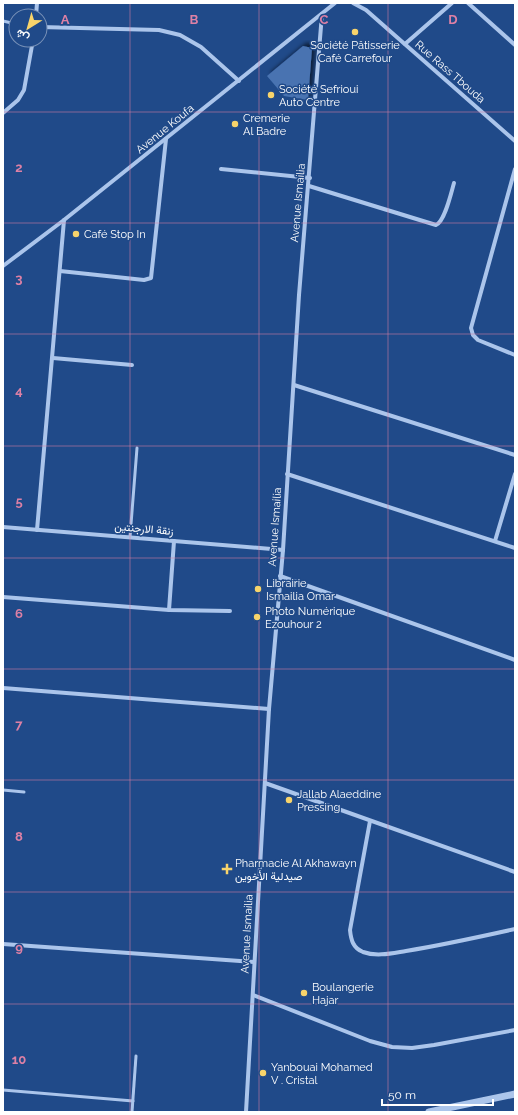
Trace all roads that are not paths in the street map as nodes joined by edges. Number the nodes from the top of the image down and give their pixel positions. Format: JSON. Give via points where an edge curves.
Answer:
{"nodes":[{"id":1,"x":335,"y":3,"type":"edge"},
{"id":2,"x":353,"y":3,"type":"edge"},
{"id":3,"x":452,"y":3,"type":"edge"},
{"id":4,"x":468,"y":3,"type":"edge"},
{"id":5,"x":322,"y":14,"type":"junction"},
{"id":6,"x":48,"y":27,"type":"edge"},
{"id":7,"x":405,"y":44,"type":"junction"},
{"id":8,"x":515,"y":45,"type":"edge"},
{"id":9,"x":32,"y":48,"type":"edge"},
{"id":10,"x":239,"y":81,"type":"junction"},
{"id":11,"x":3,"y":113,"type":"edge"},
{"id":12,"x":166,"y":139,"type":"junction"},
{"id":13,"x":515,"y":141,"type":"edge"},
{"id":14,"x":221,"y":169,"type":"dead end"},
{"id":15,"x":515,"y":169,"type":"edge"},
{"id":16,"x":310,"y":178,"type":"junction"},
{"id":17,"x":454,"y":183,"type":"dead end"},
{"id":18,"x":309,"y":186,"type":"junction"},
{"id":19,"x":64,"y":220,"type":"junction"},
{"id":20,"x":3,"y":266,"type":"edge"},
{"id":21,"x":60,"y":271,"type":"junction"},
{"id":22,"x":515,"y":355,"type":"edge"},
{"id":23,"x":53,"y":358,"type":"junction"},
{"id":24,"x":132,"y":365,"type":"dead end"},
{"id":25,"x":294,"y":385,"type":"junction"},
{"id":26,"x":137,"y":448,"type":"dead end"},
{"id":27,"x":515,"y":455,"type":"edge"},
{"id":28,"x":287,"y":474,"type":"junction"},
{"id":29,"x":515,"y":474,"type":"edge"},
{"id":30,"x":3,"y":527,"type":"edge"},
{"id":31,"x":37,"y":530,"type":"junction"},
{"id":32,"x":130,"y":537,"type":"junction"},
{"id":33,"x":174,"y":541,"type":"junction"},
{"id":34,"x":495,"y":541,"type":"junction"},
{"id":35,"x":515,"y":548,"type":"edge"},
{"id":36,"x":283,"y":550,"type":"junction"},
{"id":37,"x":280,"y":576,"type":"junction"},
{"id":38,"x":3,"y":597,"type":"edge"},
{"id":39,"x":169,"y":610,"type":"junction"},
{"id":40,"x":230,"y":610,"type":"dead end"},
{"id":41,"x":515,"y":660,"type":"edge"},
{"id":42,"x":3,"y":688,"type":"edge"},
{"id":43,"x":269,"y":709,"type":"junction"},
{"id":44,"x":265,"y":782,"type":"junction"},
{"id":45,"x":3,"y":790,"type":"edge"},
{"id":46,"x":24,"y":792,"type":"dead end"},
{"id":47,"x":370,"y":821,"type":"junction"},
{"id":48,"x":515,"y":872,"type":"edge"},
{"id":49,"x":515,"y":929,"type":"edge"},
{"id":50,"x":3,"y":944,"type":"edge"},
{"id":51,"x":254,"y":962,"type":"junction"},
{"id":52,"x":253,"y":995,"type":"junction"},
{"id":53,"x":515,"y":1030,"type":"edge"},
{"id":54,"x":136,"y":1056,"type":"dead end"},
{"id":55,"x":3,"y":1090,"type":"edge"},
{"id":56,"x":515,"y":1094,"type":"edge"},
{"id":57,"x":133,"y":1101,"type":"junction"},
{"id":58,"x":132,"y":1112,"type":"edge"},
{"id":59,"x":246,"y":1112,"type":"edge"},
{"id":60,"x":429,"y":1112,"type":"edge"}],
"edges":[{"from":1,"to":5,"type":"street","name":"Avenue Koufa"},
{"from":2,"to":7,"type":"street","name":"Rue Rass Tbouda","via":[[366,10]]},
{"from":3,"to":7,"type":"street"},
{"from":4,"to":8,"type":"street"},
{"from":5,"to":10,"type":"street","name":"Avenue Koufa"},
{"from":5,"to":16,"type":"street","name":"Avenue Ismailia"},
{"from":6,"to":10,"type":"street","via":[[159,30],[180,35],[201,47]]},
{"from":7,"to":13,"type":"street","name":"Rue Rass Tbouda"},
{"from":9,"to":11,"type":"street","via":[[24,90],[18,100]]},
{"from":10,"to":12,"type":"street","name":"Avenue Koufa"},
{"from":12,"to":19,"type":"street","name":"Avenue Koufa"},
{"from":12,"to":21,"type":"street","via":[[151,278],[144,280]]},
{"from":14,"to":16,"type":"street"},
{"from":15,"to":22,"type":"street","via":[[471,328],[478,340]]},
{"from":16,"to":18,"type":"street","name":"Avenue Ismailia"},
{"from":17,"to":18,"type":"street","via":[[443,218],[436,225]]},
{"from":18,"to":25,"type":"street","name":"Avenue Ismailia"},
{"from":19,"to":20,"type":"street","name":"Avenue Koufa"},
{"from":19,"to":21,"type":"street"},
{"from":21,"to":23,"type":"street"},
{"from":23,"to":24,"type":"street"},
{"from":23,"to":31,"type":"street"},
{"from":25,"to":27,"type":"street"},
{"from":25,"to":28,"type":"street","name":"Avenue Ismailia"},
{"from":26,"to":32,"type":"lane"},
{"from":28,"to":34,"type":"street"},
{"from":28,"to":36,"type":"street","name":"Avenue Ismailia"},
{"from":29,"to":34,"type":"street"},
{"from":30,"to":31,"type":"street","name":"زنقة الارجنتين"},
{"from":31,"to":32,"type":"street","name":"زنقة الارجنتين"},
{"from":32,"to":33,"type":"street","name":"زنقة الارجنتين"},
{"from":33,"to":36,"type":"street","name":"زنقة الارجنتين"},
{"from":33,"to":39,"type":"street"},
{"from":34,"to":35,"type":"street"},
{"from":36,"to":37,"type":"street","name":"Avenue Ismailia"},
{"from":37,"to":41,"type":"street"},
{"from":37,"to":43,"type":"street","name":"Avenue Ismailia"},
{"from":38,"to":39,"type":"street"},
{"from":39,"to":40,"type":"street"},
{"from":42,"to":43,"type":"street"},
{"from":43,"to":44,"type":"street","name":"Avenue Ismailia"},
{"from":44,"to":47,"type":"street"},
{"from":44,"to":51,"type":"street","name":"Avenue Ismailia"},
{"from":45,"to":46,"type":"lane"},
{"from":47,"to":48,"type":"street"},
{"from":47,"to":49,"type":"street","via":[[350,930],[355,947],[368,953],[382,954],[438,946]]},
{"from":50,"to":51,"type":"street"},
{"from":51,"to":52,"type":"street","name":"Avenue Ismailia"},
{"from":52,"to":53,"type":"street","via":[[370,1041],[392,1047],[434,1045]]},
{"from":52,"to":59,"type":"street","name":"Avenue Ismailia"},
{"from":54,"to":57,"type":"lane"},
{"from":55,"to":57,"type":"lane"},
{"from":56,"to":60,"type":"street"},
{"from":57,"to":58,"type":"lane"}]}
